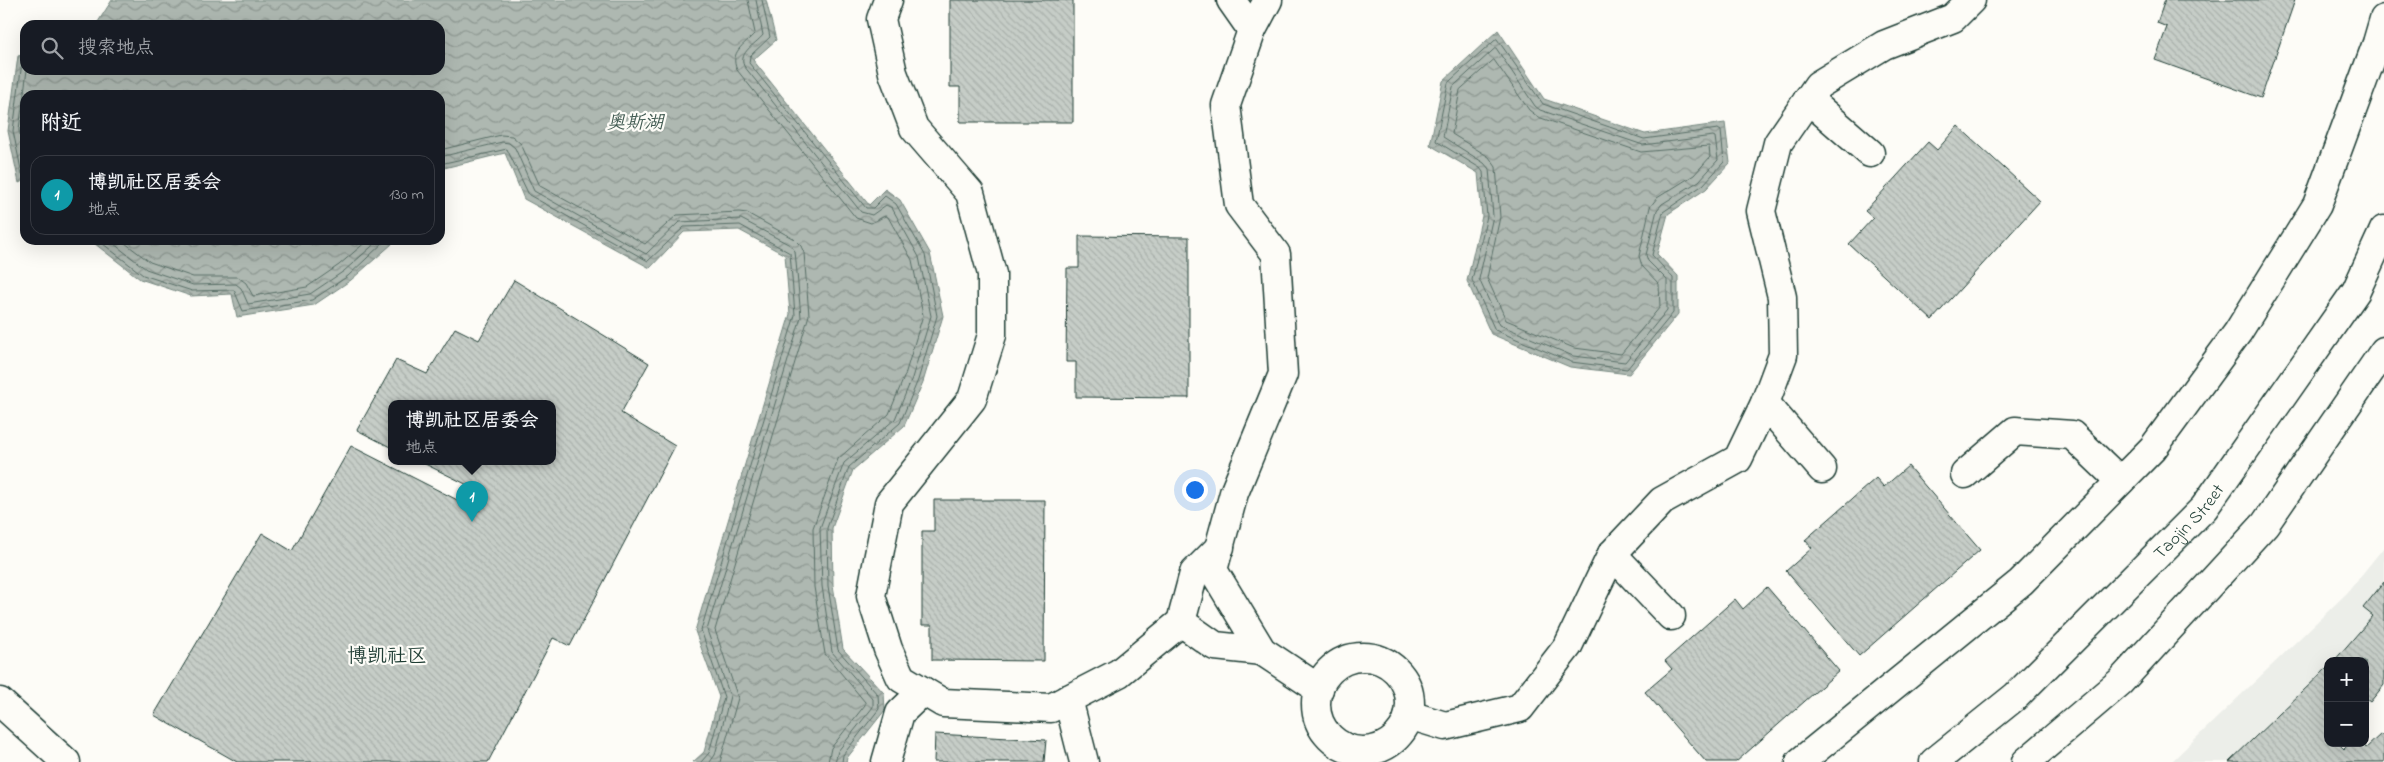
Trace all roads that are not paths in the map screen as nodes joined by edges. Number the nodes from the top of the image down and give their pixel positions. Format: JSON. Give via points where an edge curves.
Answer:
{"nodes":[{"id":1,"x":888,"y":0,"type":"edge"},
{"id":2,"x":1231,"y":0,"type":"edge"},
{"id":3,"x":1268,"y":0,"type":"edge"},
{"id":4,"x":1971,"y":0,"type":"edge"},
{"id":5,"x":2384,"y":19,"type":"edge"},
{"id":6,"x":1252,"y":30,"type":"junction"},
{"id":7,"x":1808,"y":99,"type":"junction"},
{"id":8,"x":1870,"y":152,"type":"dead end"},
{"id":9,"x":2384,"y":230,"type":"edge"},
{"id":10,"x":2384,"y":351,"type":"edge"},
{"id":11,"x":1765,"y":403,"type":"junction"},
{"id":12,"x":1822,"y":469,"type":"dead end"},
{"id":13,"x":1965,"y":474,"type":"dead end"},
{"id":14,"x":2120,"y":481,"type":"junction"},
{"id":15,"x":1220,"y":547,"type":"junction"},
{"id":16,"x":1612,"y":554,"type":"junction"},
{"id":17,"x":1671,"y":616,"type":"dead end"},
{"id":18,"x":1181,"y":622,"type":"junction"},
{"id":19,"x":1262,"y":651,"type":"junction"},
{"id":20,"x":1319,"y":689,"type":"junction"},
{"id":21,"x":923,"y":691,"type":"junction"},
{"id":22,"x":1068,"y":699,"type":"junction"},
{"id":23,"x":0,"y":702,"type":"edge"},
{"id":24,"x":1409,"y":715,"type":"junction"},
{"id":25,"x":1365,"y":756,"type":"edge"},
{"id":26,"x":66,"y":762,"type":"edge"},
{"id":27,"x":886,"y":762,"type":"edge"},
{"id":28,"x":1084,"y":762,"type":"edge"},
{"id":29,"x":1800,"y":762,"type":"edge"},
{"id":30,"x":1934,"y":762,"type":"edge"},
{"id":31,"x":2026,"y":762,"type":"edge"}],
"edges":[{"from":1,"to":21,"type":"street","via":[[881,20],[893,73],[914,128],[970,193],[992,274],[992,335],[972,399],[888,503],[871,596],[901,678]]},
{"from":2,"to":6,"type":"street"},
{"from":3,"to":6,"type":"street"},
{"from":4,"to":7,"type":"street","via":[[1953,18],[1876,50],[1818,85]]},
{"from":5,"to":14,"type":"street","via":[[2317,205],[2238,332],[2153,448]]},
{"from":6,"to":15,"type":"street","via":[[1226,105],[1240,204],[1276,254],[1283,374],[1234,493]]},
{"from":7,"to":8,"type":"street"},
{"from":7,"to":11,"type":"street","via":[[1778,143],[1761,211],[1782,297],[1783,355]]},
{"from":9,"to":30,"type":"street","name":"Taojin Street","via":[[2356,292],[2204,508],[2016,696]]},
{"from":10,"to":31,"type":"street","via":[[2265,524],[2120,682]]},
{"from":11,"to":12,"type":"street"},
{"from":11,"to":16,"type":"street","via":[[1738,459],[1662,501]]},
{"from":13,"to":14,"type":"street","via":[[2015,431],[2072,435]]},
{"from":14,"to":29,"type":"street","via":[[2021,582]]},
{"from":15,"to":18,"type":"street","via":[[1194,573]]},
{"from":15,"to":19,"type":"street","via":[[1214,570]]},
{"from":16,"to":17,"type":"street"},
{"from":16,"to":24,"type":"street","via":[[1568,646],[1520,708],[1444,726]]},
{"from":18,"to":19,"type":"street","via":[[1215,646]]},
{"from":18,"to":22,"type":"street","via":[[1119,673]]},
{"from":19,"to":20,"type":"street"},
{"from":20,"to":24,"type":"street","via":[[1326,675],[1338,664],[1368,657],[1390,666],[1406,684]]},
{"from":20,"to":25,"type":"street","via":[[1316,704],[1326,732],[1337,743]]},
{"from":21,"to":22,"type":"street","via":[[943,703],[1051,708]]},
{"from":21,"to":27,"type":"street","via":[[900,713]]},
{"from":22,"to":28,"type":"street"},
{"from":23,"to":26,"type":"street"},
{"from":24,"to":25,"type":"street","via":[[1393,741]]}]}
